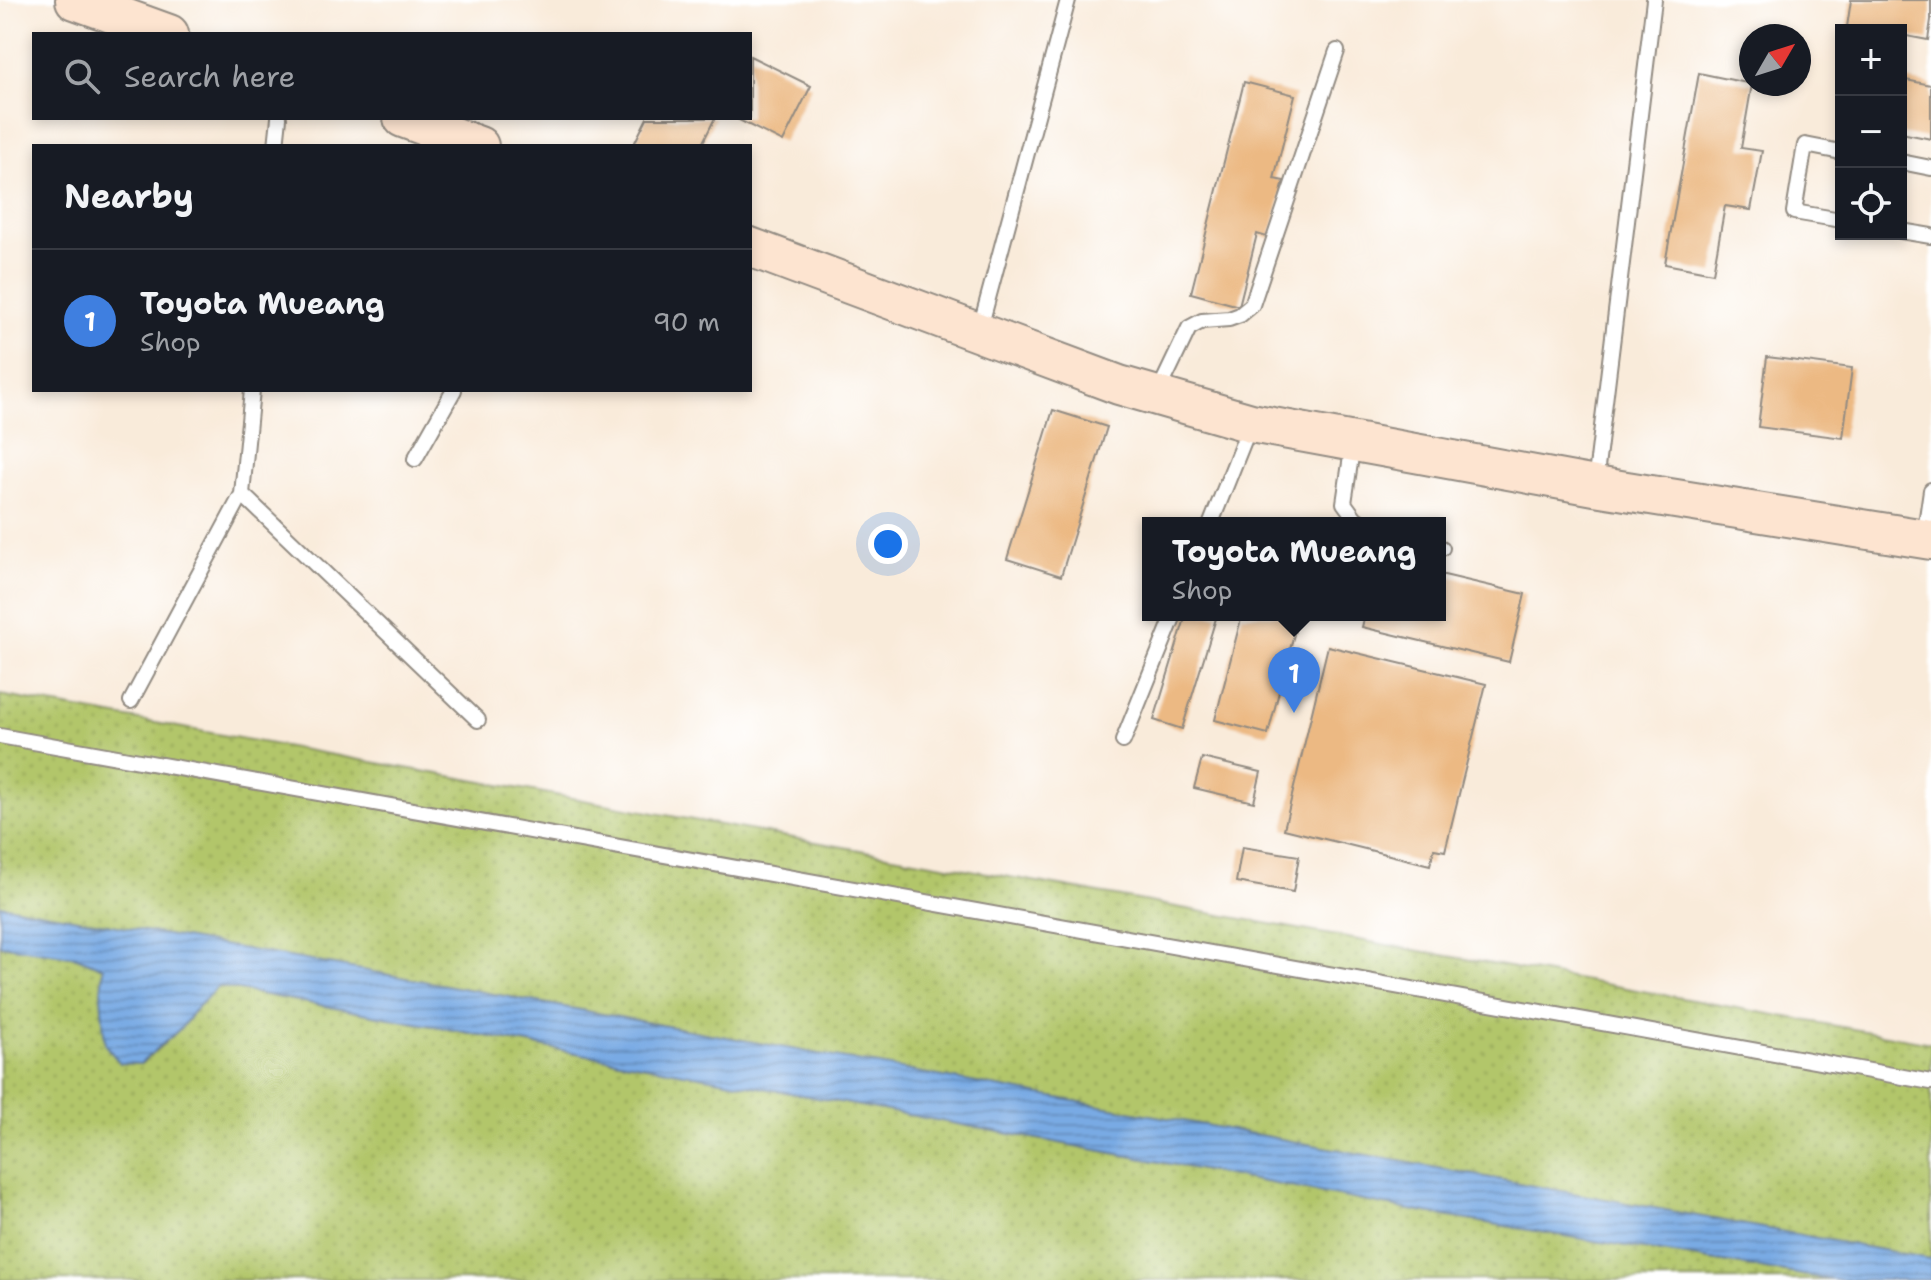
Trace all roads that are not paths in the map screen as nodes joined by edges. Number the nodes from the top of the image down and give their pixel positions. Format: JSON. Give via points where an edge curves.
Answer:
{"nodes":[{"id":1,"x":75,"y":0,"type":"edge"},
{"id":2,"x":1068,"y":0,"type":"edge"},
{"id":3,"x":1654,"y":0,"type":"edge"},
{"id":4,"x":163,"y":32,"type":"edge"},
{"id":5,"x":1337,"y":51,"type":"dead end"},
{"id":6,"x":279,"y":120,"type":"edge"},
{"id":7,"x":408,"y":120,"type":"edge"},
{"id":8,"x":276,"y":144,"type":"edge"},
{"id":9,"x":474,"y":144,"type":"edge"},
{"id":10,"x":1835,"y":151,"type":"edge"},
{"id":11,"x":1907,"y":163,"type":"edge"},
{"id":12,"x":1931,"y":168,"type":"edge"},
{"id":13,"x":1835,"y":219,"type":"edge"},
{"id":14,"x":1907,"y":232,"type":"edge"},
{"id":15,"x":1931,"y":236,"type":"edge"},
{"id":16,"x":752,"y":248,"type":"edge"},
{"id":17,"x":979,"y":333,"type":"junction"},
{"id":18,"x":252,"y":392,"type":"edge"},
{"id":19,"x":453,"y":392,"type":"edge"},
{"id":20,"x":1157,"y":395,"type":"junction"},
{"id":21,"x":1251,"y":423,"type":"junction"},
{"id":22,"x":1353,"y":443,"type":"junction"},
{"id":23,"x":415,"y":459,"type":"dead end"},
{"id":24,"x":1595,"y":486,"type":"junction"},
{"id":25,"x":1931,"y":490,"type":"edge"},
{"id":26,"x":242,"y":494,"type":"junction"},
{"id":27,"x":1213,"y":517,"type":"edge"},
{"id":28,"x":1354,"y":517,"type":"edge"},
{"id":29,"x":1927,"y":539,"type":"edge"},
{"id":30,"x":1172,"y":621,"type":"edge"},
{"id":31,"x":131,"y":701,"type":"dead end"},
{"id":32,"x":478,"y":720,"type":"dead end"},
{"id":33,"x":0,"y":736,"type":"edge"},
{"id":34,"x":1123,"y":741,"type":"dead end"},
{"id":35,"x":1931,"y":1082,"type":"edge"}],
"edges":[{"from":1,"to":4,"type":"main road"},
{"from":2,"to":17,"type":"lane"},
{"from":3,"to":24,"type":"lane"},
{"from":5,"to":20,"type":"lane","via":[[1252,305],[1240,315],[1189,328]]},
{"from":6,"to":8,"type":"lane"},
{"from":7,"to":9,"type":"main road"},
{"from":10,"to":13,"type":"lane","via":[[1805,145],[1794,212]]},
{"from":11,"to":12,"type":"lane"},
{"from":14,"to":15,"type":"lane"},
{"from":16,"to":17,"type":"main road"},
{"from":17,"to":20,"type":"main road"},
{"from":18,"to":26,"type":"lane"},
{"from":19,"to":23,"type":"lane"},
{"from":20,"to":21,"type":"main road"},
{"from":21,"to":22,"type":"main road"},
{"from":21,"to":27,"type":"lane"},
{"from":22,"to":24,"type":"main road"},
{"from":22,"to":28,"type":"lane","via":[[1344,503]]},
{"from":24,"to":29,"type":"main road"},
{"from":25,"to":29,"type":"lane"},
{"from":26,"to":31,"type":"lane"},
{"from":26,"to":32,"type":"lane"},
{"from":30,"to":34,"type":"lane"},
{"from":33,"to":35,"type":"lane"}]}
